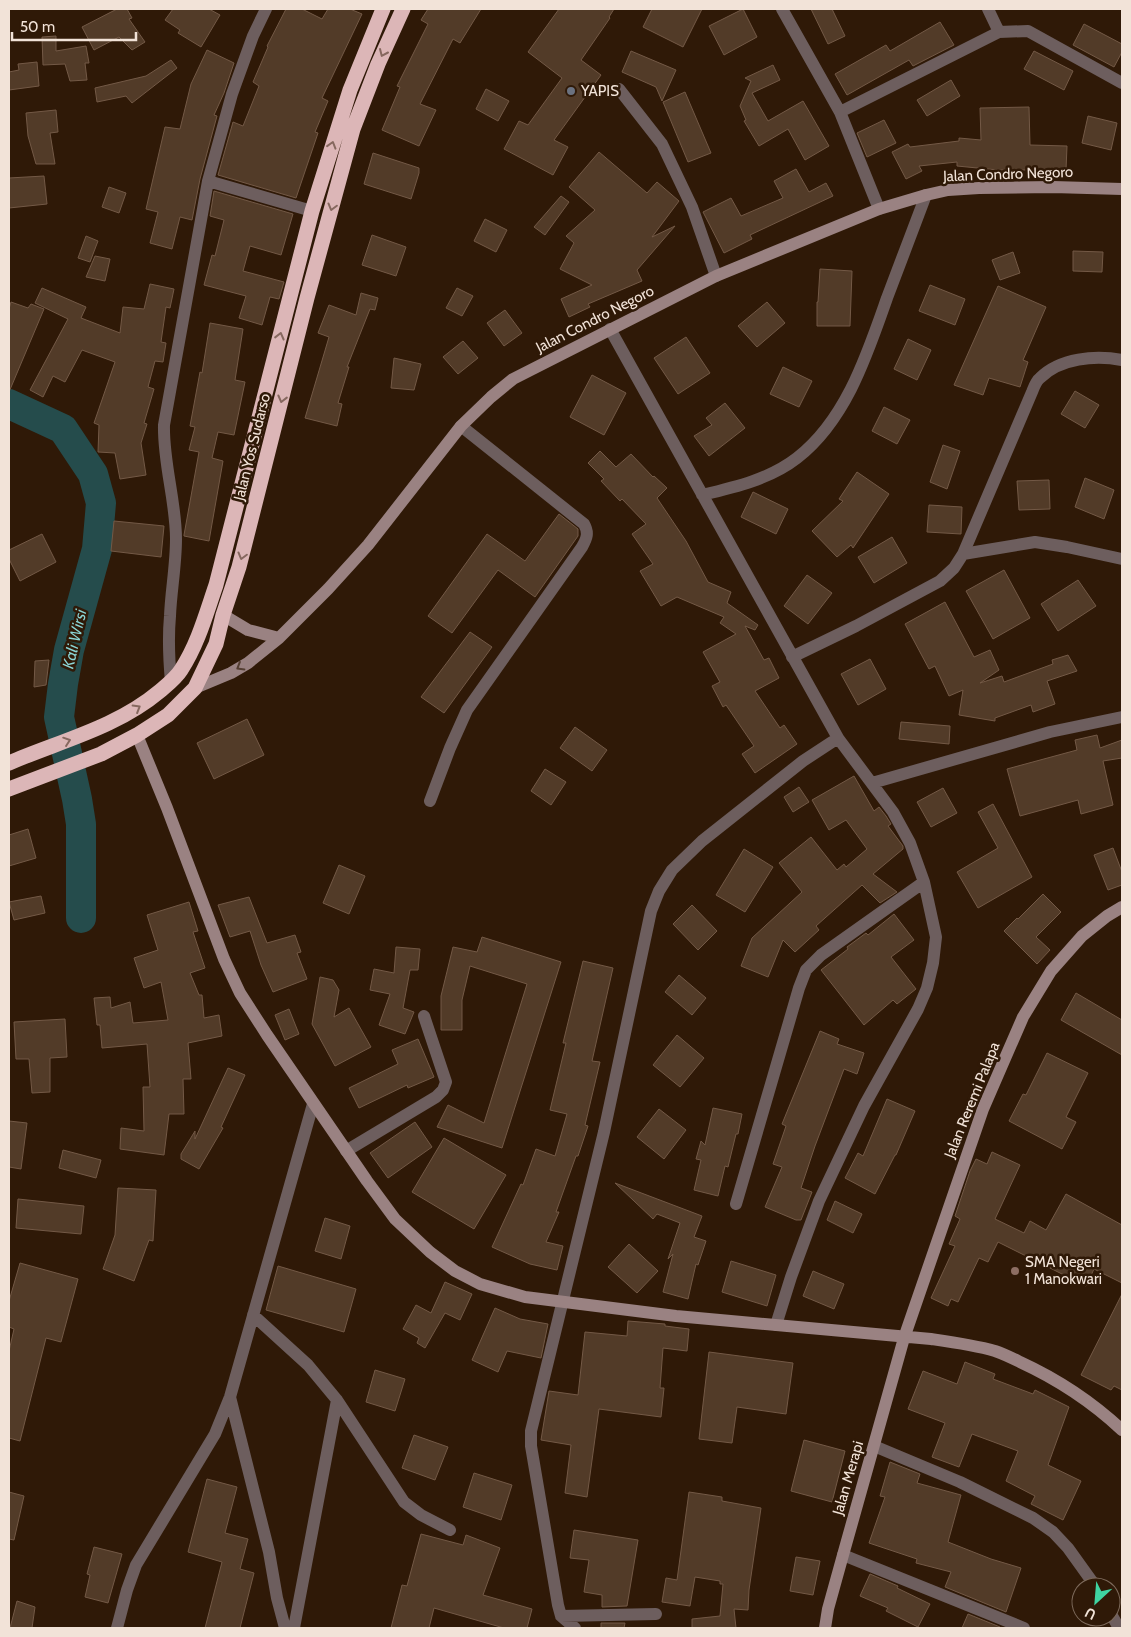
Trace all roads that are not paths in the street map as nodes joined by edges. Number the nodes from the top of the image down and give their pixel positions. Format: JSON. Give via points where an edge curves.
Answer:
{"nodes":[{"id":1,"x":266,"y":9,"type":"edge"},
{"id":2,"x":382,"y":9,"type":"edge"},
{"id":3,"x":403,"y":9,"type":"edge"},
{"id":4,"x":782,"y":9,"type":"edge"},
{"id":5,"x":988,"y":9,"type":"edge"},
{"id":6,"x":998,"y":32,"type":"junction"},
{"id":7,"x":1122,"y":83,"type":"edge"},
{"id":8,"x":619,"y":88,"type":"dead end"},
{"id":9,"x":840,"y":112,"type":"junction"},
{"id":10,"x":208,"y":181,"type":"junction"},
{"id":11,"x":1122,"y":189,"type":"edge"},
{"id":12,"x":926,"y":195,"type":"junction"},
{"id":13,"x":879,"y":209,"type":"junction"},
{"id":14,"x":312,"y":211,"type":"junction"},
{"id":15,"x":716,"y":276,"type":"junction"},
{"id":16,"x":610,"y":329,"type":"junction"},
{"id":17,"x":274,"y":360,"type":"junction"},
{"id":18,"x":1122,"y":360,"type":"edge"},
{"id":19,"x":291,"y":363,"type":"junction"},
{"id":20,"x":461,"y":426,"type":"junction"},
{"id":21,"x":702,"y":495,"type":"junction"},
{"id":22,"x":963,"y":554,"type":"junction"},
{"id":23,"x":1122,"y":558,"type":"edge"},
{"id":24,"x":223,"y":615,"type":"junction"},
{"id":25,"x":279,"y":638,"type":"junction"},
{"id":26,"x":792,"y":657,"type":"junction"},
{"id":27,"x":171,"y":682,"type":"junction"},
{"id":28,"x":195,"y":688,"type":"junction"},
{"id":29,"x":1122,"y":717,"type":"edge"},
{"id":30,"x":137,"y":735,"type":"junction"},
{"id":31,"x":838,"y":738,"type":"junction"},
{"id":32,"x":9,"y":763,"type":"edge"},
{"id":33,"x":872,"y":782,"type":"junction"},
{"id":34,"x":9,"y":789,"type":"edge"},
{"id":35,"x":430,"y":801,"type":"dead end"},
{"id":36,"x":924,"y":882,"type":"junction"},
{"id":37,"x":1122,"y":908,"type":"edge"},
{"id":38,"x":424,"y":1016,"type":"dead end"},
{"id":39,"x":313,"y":1104,"type":"junction"},
{"id":40,"x":346,"y":1151,"type":"junction"},
{"id":41,"x":736,"y":1204,"type":"dead end"},
{"id":42,"x":562,"y":1302,"type":"junction"},
{"id":43,"x":252,"y":1315,"type":"junction"},
{"id":44,"x":776,"y":1325,"type":"junction"},
{"id":45,"x":904,"y":1338,"type":"junction"},
{"id":46,"x":230,"y":1397,"type":"junction"},
{"id":47,"x":338,"y":1400,"type":"junction"},
{"id":48,"x":1122,"y":1430,"type":"edge"},
{"id":49,"x":874,"y":1446,"type":"junction"},
{"id":50,"x":450,"y":1530,"type":"dead end"},
{"id":51,"x":843,"y":1555,"type":"junction"},
{"id":52,"x":1089,"y":1577,"type":"edge"},
{"id":53,"x":656,"y":1614,"type":"dead end"},
{"id":54,"x":562,"y":1616,"type":"junction"},
{"id":55,"x":117,"y":1628,"type":"edge"},
{"id":56,"x":285,"y":1628,"type":"edge"},
{"id":57,"x":294,"y":1628,"type":"edge"},
{"id":58,"x":575,"y":1628,"type":"edge"},
{"id":59,"x":825,"y":1628,"type":"edge"},
{"id":60,"x":1024,"y":1628,"type":"edge"}],
"edges":[{"from":1,"to":10,"type":"street","via":[[232,94]]},
{"from":14,"to":2,"type":"highway","name":"Jalan Yos Sudarso","one_way":true,"via":[[350,90]]},
{"from":3,"to":19,"type":"highway","name":"Jalan Yos Sudarso","one_way":true,"via":[[353,129]]},
{"from":4,"to":9,"type":"street"},
{"from":5,"to":6,"type":"street"},
{"from":6,"to":7,"type":"street","via":[[1028,31]]},
{"from":6,"to":9,"type":"street"},
{"from":8,"to":15,"type":"street","via":[[662,144],[692,207]]},
{"from":9,"to":13,"type":"street"},
{"from":10,"to":14,"type":"street"},
{"from":10,"to":27,"type":"street","via":[[164,424],[163,446],[176,540],[170,616]]},
{"from":11,"to":12,"type":"street","name":"Jalan Condro Negoro","via":[[979,188]]},
{"from":12,"to":13,"type":"street","name":"Jalan Condro Negoro"},
{"from":12,"to":21,"type":"street","via":[[867,354],[843,404],[824,431],[796,459],[764,478]]},
{"from":13,"to":15,"type":"street","name":"Jalan Condro Negoro"},
{"from":17,"to":14,"type":"highway","name":"Jalan Yos Sudarso","one_way":true},
{"from":15,"to":16,"type":"street","name":"Jalan Condro Negoro"},
{"from":16,"to":20,"type":"street","name":"Jalan Condro Negoro","via":[[513,379]]},
{"from":16,"to":21,"type":"street"},
{"from":17,"to":19,"type":"highway"},
{"from":17,"to":27,"type":"highway","name":"Jalan Yos Sudarso","via":[[216,585],[188,658]]},
{"from":18,"to":22,"type":"street","via":[[1079,359],[1057,366],[1039,378]]},
{"from":19,"to":24,"type":"highway","name":"Jalan Yos Sudarso","one_way":true,"via":[[239,567]]},
{"from":20,"to":25,"type":"street","name":"Jalan Condro Negoro","via":[[368,545]]},
{"from":20,"to":35,"type":"street","via":[[584,524],[587,538],[467,710]]},
{"from":21,"to":26,"type":"street"},
{"from":22,"to":23,"type":"street","via":[[1035,542]]},
{"from":22,"to":26,"type":"street","via":[[940,581]]},
{"from":24,"to":25,"type":"street","via":[[248,630]]},
{"from":24,"to":28,"type":"highway","name":"Jalan Yos Sudarso","via":[[216,644]]},
{"from":25,"to":28,"type":"street","name":"Jalan Condro Negoro","one_way":true,"via":[[248,663]]},
{"from":26,"to":31,"type":"street"},
{"from":32,"to":27,"type":"highway","name":"Jalan Yos Sudarso","one_way":true,"via":[[95,731],[148,701]]},
{"from":28,"to":30,"type":"highway","name":"Jalan Yos Sudarso","via":[[168,715]]},
{"from":29,"to":33,"type":"street","via":[[1050,732]]},
{"from":30,"to":34,"type":"highway","name":"Jalan Yos Sudarso","via":[[101,754]]},
{"from":30,"to":39,"type":"street","via":[[236,984]]},
{"from":31,"to":33,"type":"street"},
{"from":31,"to":42,"type":"street","via":[[803,761],[702,841],[672,870],[659,891],[643,943],[604,1132]]},
{"from":33,"to":36,"type":"street","via":[[910,843]]},
{"from":36,"to":41,"type":"street","via":[[821,954],[806,970]]},
{"from":36,"to":44,"type":"street","via":[[936,937],[934,963],[927,988],[864,1106],[819,1201]]},
{"from":37,"to":45,"type":"street","name":"Jalan Reremi Palapa","via":[[1082,936],[1051,971],[1023,1017],[983,1109]]},
{"from":38,"to":40,"type":"street","via":[[446,1082],[442,1090],[436,1097]]},
{"from":39,"to":40,"type":"street"},
{"from":39,"to":43,"type":"street"},
{"from":40,"to":42,"type":"street","via":[[395,1219],[455,1271],[480,1284],[525,1297]]},
{"from":42,"to":44,"type":"street"},
{"from":42,"to":54,"type":"street","via":[[531,1432],[531,1446]]},
{"from":43,"to":46,"type":"street"},
{"from":43,"to":47,"type":"street","via":[[308,1366]]},
{"from":44,"to":45,"type":"street"},
{"from":45,"to":48,"type":"street","via":[[966,1344],[997,1352],[1063,1385],[1100,1410]]},
{"from":45,"to":49,"type":"street","name":"Jalan Merapi"},
{"from":46,"to":55,"type":"street","via":[[215,1434],[136,1565]]},
{"from":46,"to":56,"type":"street"},
{"from":47,"to":50,"type":"street","via":[[404,1502]]},
{"from":47,"to":57,"type":"street"},
{"from":49,"to":51,"type":"street","name":"Jalan Merapi"},
{"from":49,"to":52,"type":"street","via":[[960,1482],[1033,1518],[1053,1532]]},
{"from":51,"to":59,"type":"street","name":"Jalan Merapi"},
{"from":51,"to":60,"type":"street"},
{"from":53,"to":54,"type":"street"},
{"from":54,"to":58,"type":"street"}]}
